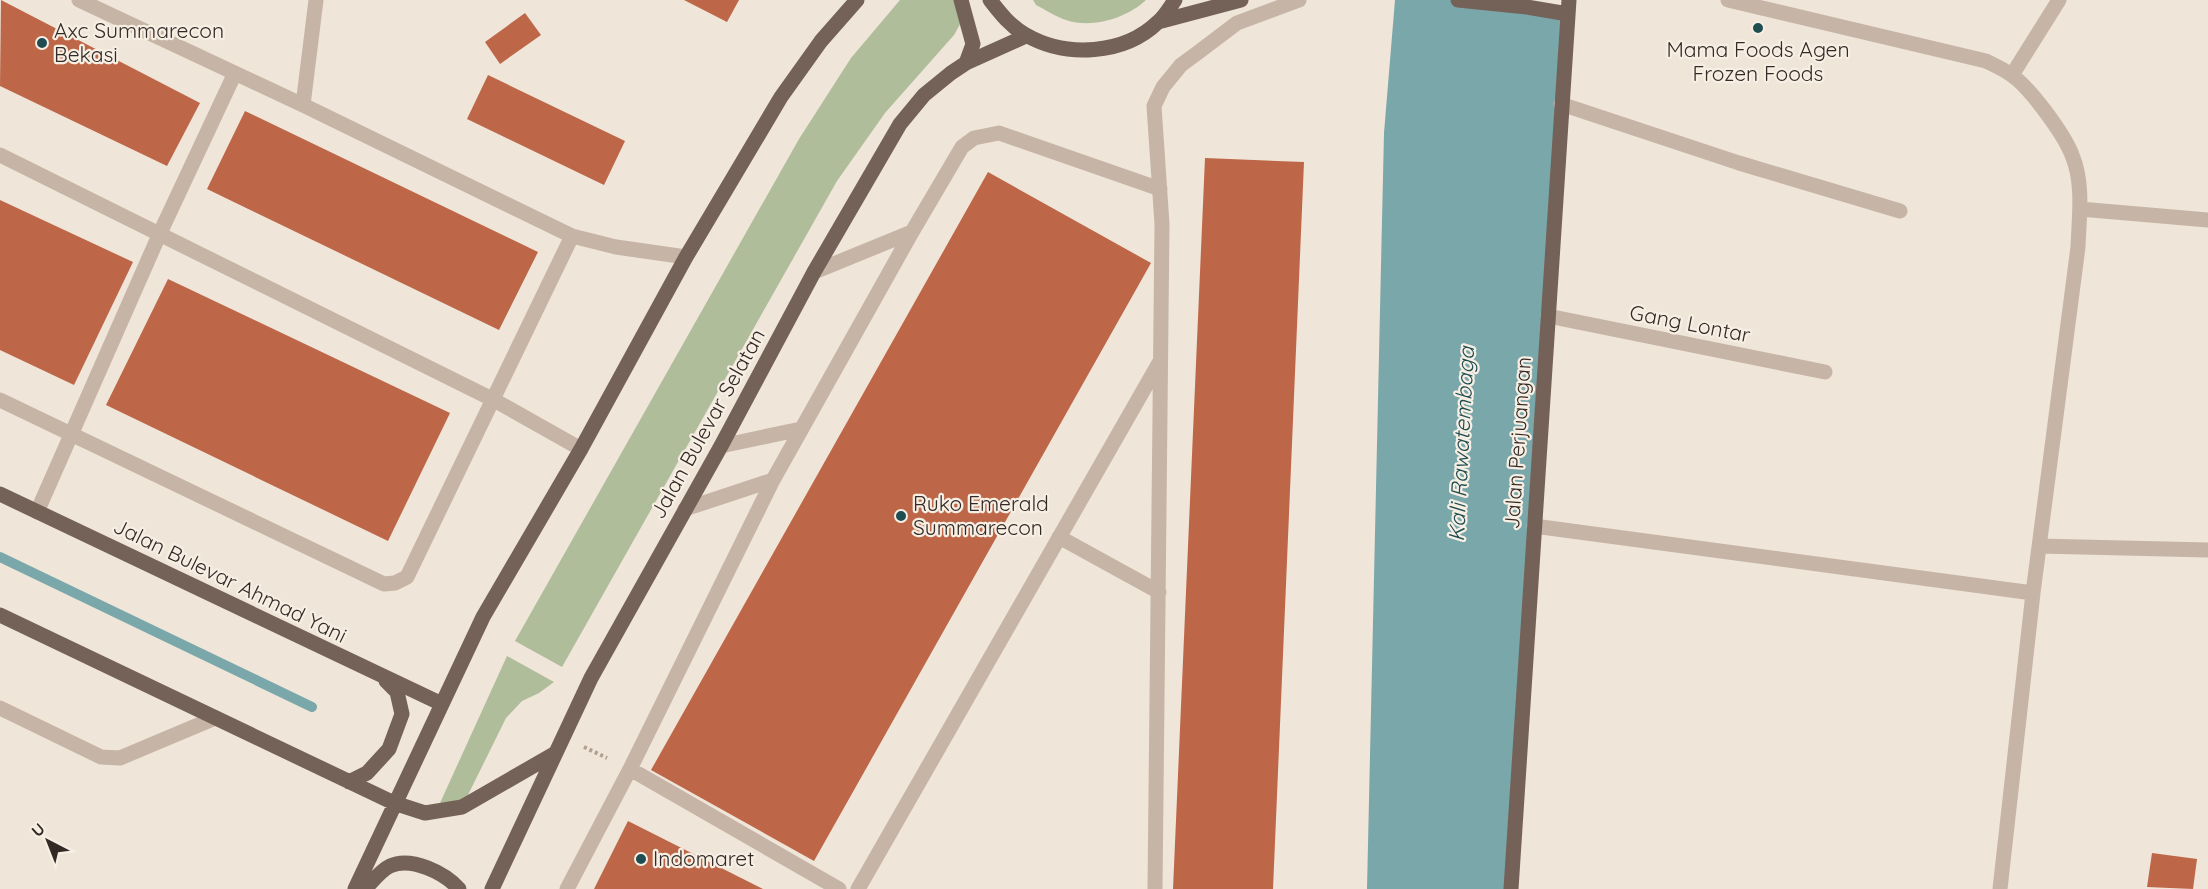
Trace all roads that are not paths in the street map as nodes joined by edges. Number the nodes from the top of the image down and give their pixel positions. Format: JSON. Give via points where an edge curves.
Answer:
{"nodes":[{"id":1,"x":79,"y":0,"type":"edge"},
{"id":2,"x":316,"y":0,"type":"edge"},
{"id":3,"x":857,"y":0,"type":"edge"},
{"id":4,"x":961,"y":0,"type":"edge"},
{"id":5,"x":990,"y":0,"type":"edge"},
{"id":6,"x":1175,"y":0,"type":"edge"},
{"id":7,"x":1241,"y":0,"type":"edge"},
{"id":8,"x":1299,"y":0,"type":"edge"},
{"id":9,"x":1458,"y":0,"type":"edge"},
{"id":10,"x":1728,"y":0,"type":"edge"},
{"id":11,"x":2059,"y":0,"type":"edge"},
{"id":12,"x":1569,"y":7,"type":"edge"},
{"id":13,"x":1158,"y":22,"type":"junction"},
{"id":14,"x":1026,"y":36,"type":"junction"},
{"id":15,"x":966,"y":63,"type":"junction"},
{"id":16,"x":235,"y":73,"type":"junction"},
{"id":17,"x":2012,"y":75,"type":"junction"},
{"id":18,"x":1561,"y":104,"type":"junction"},
{"id":19,"x":303,"y":105,"type":"junction"},
{"id":20,"x":0,"y":155,"type":"edge"},
{"id":21,"x":1160,"y":189,"type":"junction"},
{"id":22,"x":2080,"y":209,"type":"junction"},
{"id":23,"x":1900,"y":211,"type":"dead end"},
{"id":24,"x":2208,"y":220,"type":"edge"},
{"id":25,"x":912,"y":232,"type":"junction"},
{"id":26,"x":160,"y":233,"type":"junction"},
{"id":27,"x":572,"y":236,"type":"junction"},
{"id":28,"x":686,"y":257,"type":"junction"},
{"id":29,"x":814,"y":272,"type":"junction"},
{"id":30,"x":1548,"y":316,"type":"junction"},
{"id":31,"x":1161,"y":361,"type":"junction"},
{"id":32,"x":1825,"y":372,"type":"dead end"},
{"id":33,"x":0,"y":400,"type":"edge"},
{"id":34,"x":494,"y":400,"type":"junction"},
{"id":35,"x":801,"y":429,"type":"junction"},
{"id":36,"x":71,"y":436,"type":"junction"},
{"id":37,"x":721,"y":446,"type":"junction"},
{"id":38,"x":581,"y":448,"type":"junction"},
{"id":39,"x":773,"y":480,"type":"junction"},
{"id":40,"x":0,"y":494,"type":"edge"},
{"id":41,"x":686,"y":509,"type":"junction"},
{"id":42,"x":37,"y":512,"type":"junction"},
{"id":43,"x":1534,"y":526,"type":"junction"},
{"id":44,"x":1059,"y":537,"type":"junction"},
{"id":45,"x":2039,"y":546,"type":"junction"},
{"id":46,"x":2208,"y":550,"type":"edge"},
{"id":47,"x":1159,"y":592,"type":"junction"},
{"id":48,"x":2033,"y":593,"type":"junction"},
{"id":49,"x":0,"y":615,"type":"edge"},
{"id":50,"x":382,"y":677,"type":"junction"},
{"id":51,"x":442,"y":704,"type":"junction"},
{"id":52,"x":0,"y":708,"type":"edge"},
{"id":53,"x":215,"y":718,"type":"junction"},
{"id":54,"x":554,"y":754,"type":"junction"},
{"id":55,"x":630,"y":769,"type":"junction"},
{"id":56,"x":349,"y":782,"type":"junction"},
{"id":57,"x":394,"y":804,"type":"junction"},
{"id":58,"x":355,"y":889,"type":"edge"},
{"id":59,"x":365,"y":889,"type":"edge"},
{"id":60,"x":459,"y":889,"type":"edge"},
{"id":61,"x":492,"y":889,"type":"edge"},
{"id":62,"x":567,"y":889,"type":"edge"},
{"id":63,"x":839,"y":889,"type":"edge"},
{"id":64,"x":858,"y":889,"type":"edge"},
{"id":65,"x":1155,"y":889,"type":"edge"},
{"id":66,"x":1511,"y":889,"type":"edge"},
{"id":67,"x":2000,"y":889,"type":"edge"}],
"edges":[{"from":1,"to":16,"type":"street"},
{"from":2,"to":19,"type":"street"},
{"from":3,"to":28,"type":"main road","via":[[821,41],[781,97]]},
{"from":4,"to":15,"type":"main road","via":[[973,44]]},
{"from":5,"to":14,"type":"main road"},
{"from":6,"to":13,"type":"main road"},
{"from":7,"to":13,"type":"main road"},
{"from":8,"to":21,"type":"street","via":[[1237,23],[1181,65],[1163,87],[1154,106]]},
{"from":9,"to":12,"type":"main road"},
{"from":10,"to":17,"type":"street","via":[[1986,61]]},
{"from":11,"to":17,"type":"street"},
{"from":12,"to":18,"type":"main road","name":"Jalan Perjuangan"},
{"from":13,"to":14,"type":"main road","via":[[1115,46],[1091,51],[1057,48]]},
{"from":14,"to":15,"type":"main road","name":"Jalan Bulevar Selatan"},
{"from":15,"to":29,"type":"main road","name":"Jalan Bulevar Selatan","via":[[924,95],[900,124]]},
{"from":16,"to":19,"type":"street"},
{"from":16,"to":26,"type":"street"},
{"from":17,"to":22,"type":"street","via":[[2050,118],[2073,155]]},
{"from":18,"to":23,"type":"street"},
{"from":18,"to":30,"type":"main road","name":"Jalan Perjuangan"},
{"from":19,"to":27,"type":"street"},
{"from":20,"to":26,"type":"street"},
{"from":21,"to":25,"type":"street","via":[[1012,137],[988,134],[962,147]]},
{"from":21,"to":31,"type":"street"},
{"from":22,"to":24,"type":"street"},
{"from":22,"to":45,"type":"street"},
{"from":25,"to":29,"type":"street"},
{"from":25,"to":35,"type":"street"},
{"from":26,"to":34,"type":"street"},
{"from":26,"to":36,"type":"street"},
{"from":27,"to":28,"type":"street"},
{"from":27,"to":34,"type":"street"},
{"from":28,"to":38,"type":"main road"},
{"from":29,"to":37,"type":"main road","name":"Jalan Bulevar Selatan"},
{"from":30,"to":32,"type":"street","name":"Gang Lontar"},
{"from":30,"to":43,"type":"main road","name":"Jalan Perjuangan"},
{"from":31,"to":44,"type":"street"},
{"from":31,"to":47,"type":"street"},
{"from":33,"to":36,"type":"street"},
{"from":34,"to":36,"type":"street","via":[[407,577],[387,584]]},
{"from":34,"to":38,"type":"street"},
{"from":35,"to":37,"type":"street"},
{"from":35,"to":39,"type":"street"},
{"from":36,"to":42,"type":"street"},
{"from":37,"to":41,"type":"main road","name":"Jalan Bulevar Selatan"},
{"from":38,"to":51,"type":"main road","via":[[483,617]]},
{"from":39,"to":41,"type":"street"},
{"from":39,"to":55,"type":"street"},
{"from":40,"to":42,"type":"main road","name":"Jalan Bulevar Ahmad Yani"},
{"from":41,"to":54,"type":"main road","name":"Jalan Bulevar Selatan","via":[[591,678]]},
{"from":42,"to":50,"type":"main road","name":"Jalan Bulevar Ahmad Yani"},
{"from":43,"to":48,"type":"street"},
{"from":43,"to":66,"type":"main road","name":"Jalan Perjuangan"},
{"from":44,"to":47,"type":"street"},
{"from":44,"to":64,"type":"street"},
{"from":45,"to":46,"type":"street"},
{"from":45,"to":48,"type":"street"},
{"from":47,"to":65,"type":"street"},
{"from":48,"to":67,"type":"street"},
{"from":49,"to":53,"type":"main road"},
{"from":50,"to":51,"type":"main road","name":"Jalan Bulevar Ahmad Yani"},
{"from":50,"to":56,"type":"main road","via":[[397,692],[402,714],[389,749],[367,773]]},
{"from":51,"to":57,"type":"main road"},
{"from":52,"to":53,"type":"street","via":[[100,757],[114,758]]},
{"from":53,"to":56,"type":"main road"},
{"from":54,"to":57,"type":"main road","via":[[462,807],[425,813]]},
{"from":54,"to":61,"type":"main road","name":"Jalan Bulevar Selatan"},
{"from":55,"to":62,"type":"street"},
{"from":55,"to":63,"type":"street"},
{"from":56,"to":57,"type":"main road"},
{"from":57,"to":58,"type":"main road"},
{"from":59,"to":60,"type":"main road","via":[[390,866],[415,863],[451,880]]}]}
